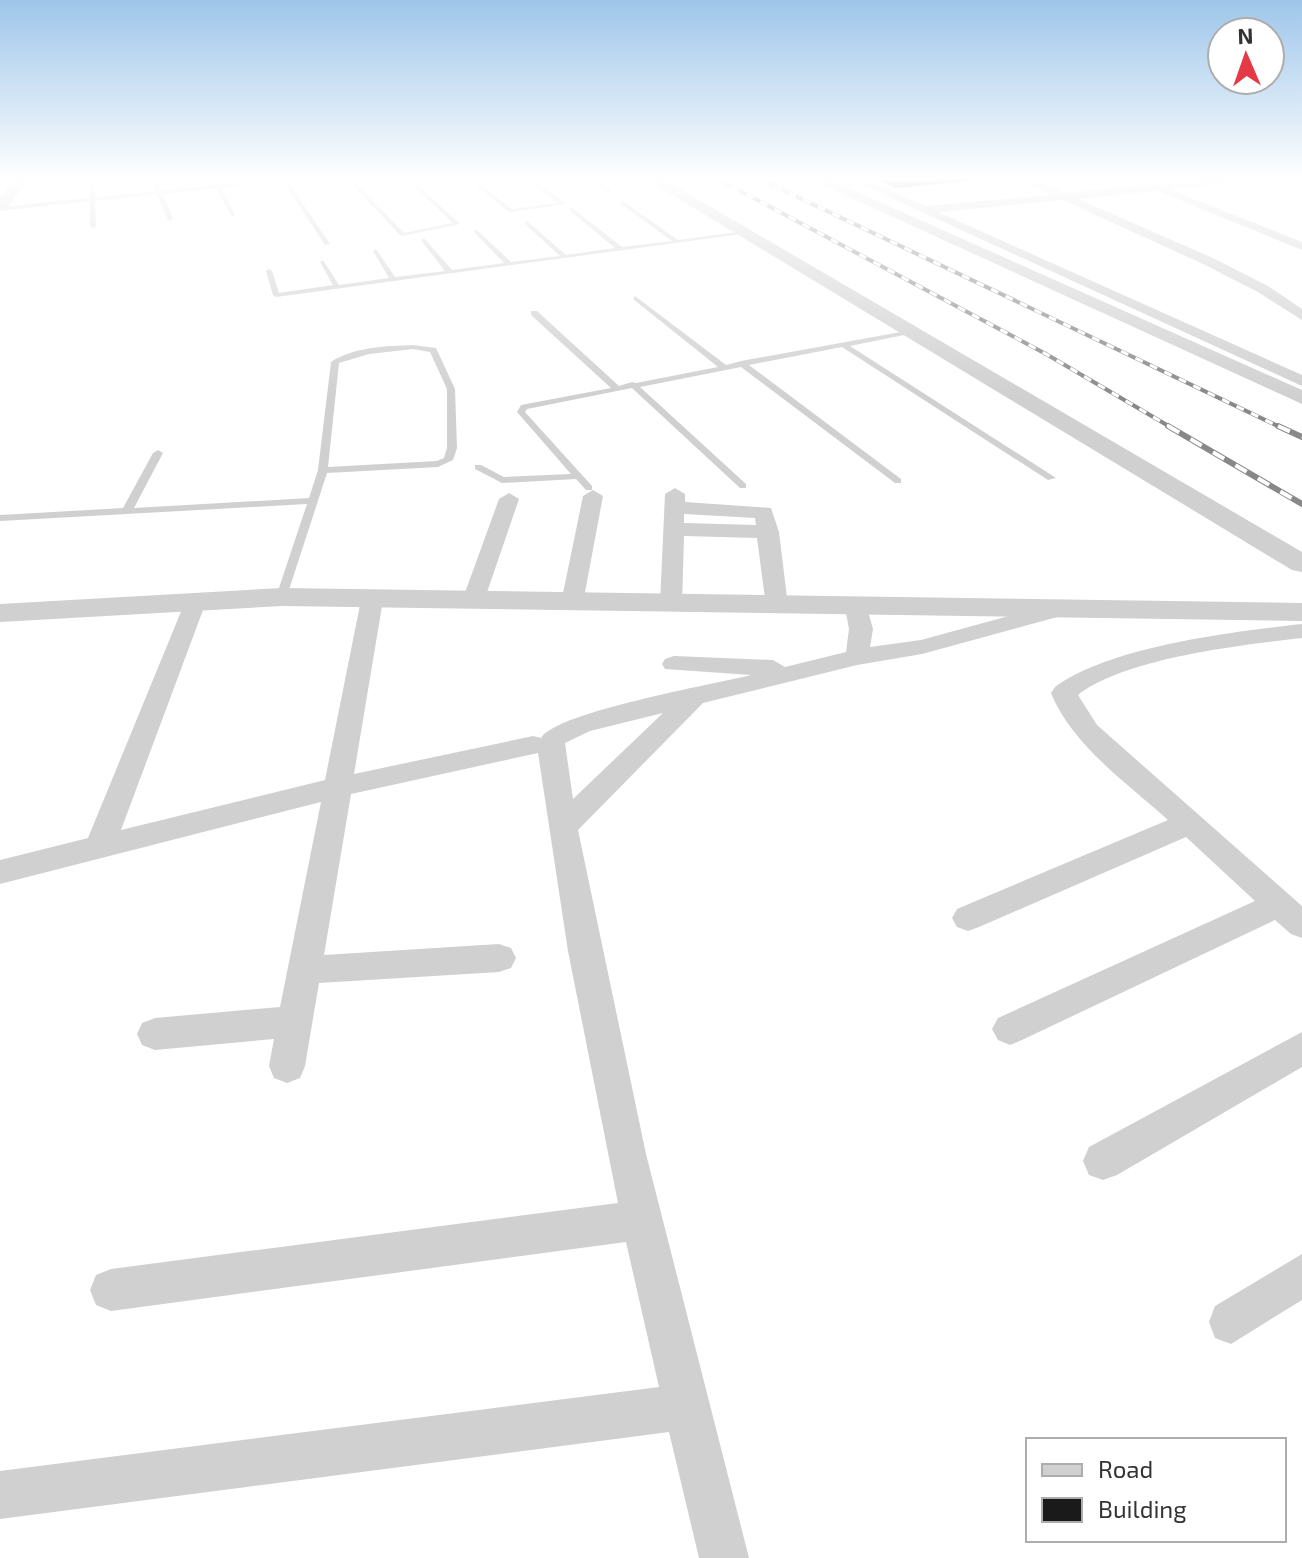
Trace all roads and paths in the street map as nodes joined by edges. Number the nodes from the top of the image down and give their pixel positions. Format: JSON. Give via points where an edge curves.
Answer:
{"nodes":[{"id":1,"x":376,"y":251,"type":"dead end"},
{"id":2,"x":434,"y":252,"type":"edge"},
{"id":3,"x":497,"y":252,"type":"edge"},
{"id":4,"x":559,"y":252,"type":"edge"},
{"id":5,"x":601,"y":252,"type":"edge"},
{"id":6,"x":778,"y":252,"type":"edge"},
{"id":7,"x":978,"y":252,"type":"edge"},
{"id":8,"x":1013,"y":252,"type":"edge"},
{"id":9,"x":1183,"y":252,"type":"edge"},
{"id":10,"x":565,"y":257,"type":"junction"},
{"id":11,"x":323,"y":262,"type":"dead end"},
{"id":12,"x":509,"y":264,"type":"junction"},
{"id":13,"x":269,"y":271,"type":"dead end"},
{"id":14,"x":450,"y":272,"type":"junction"},
{"id":15,"x":393,"y":279,"type":"junction"},
{"id":16,"x":337,"y":287,"type":"junction"},
{"id":17,"x":635,"y":298,"type":"dead end"},
{"id":18,"x":534,"y":313,"type":"dead end"},
{"id":19,"x":1302,"y":316,"type":"edge"},
{"id":20,"x":914,"y":331,"type":"junction"},
{"id":21,"x":843,"y":345,"type":"junction"},
{"id":22,"x":741,"y":363,"type":"junction"},
{"id":23,"x":723,"y":367,"type":"junction"},
{"id":24,"x":1302,"y":381,"type":"edge"},
{"id":25,"x":632,"y":384,"type":"junction"},
{"id":26,"x":615,"y":387,"type":"junction"},
{"id":27,"x":1302,"y":398,"type":"edge"},
{"id":28,"x":158,"y":453,"type":"dead end"},
{"id":29,"x":478,"y":467,"type":"dead end"},
{"id":30,"x":323,"y":470,"type":"junction"},
{"id":31,"x":578,"y":476,"type":"junction"},
{"id":32,"x":1051,"y":478,"type":"dead end"},
{"id":33,"x":898,"y":481,"type":"dead end"},
{"id":34,"x":743,"y":486,"type":"dead end"},
{"id":35,"x":591,"y":492,"type":"joint"},
{"id":36,"x":509,"y":499,"type":"dead end"},
{"id":37,"x":314,"y":501,"type":"junction"},
{"id":38,"x":127,"y":511,"type":"junction"},
{"id":39,"x":0,"y":518,"type":"edge"},
{"id":40,"x":1302,"y":564,"type":"edge"},
{"id":41,"x":282,"y":597,"type":"junction"},
{"id":42,"x":372,"y":600,"type":"junction"},
{"id":43,"x":473,"y":601,"type":"junction"},
{"id":44,"x":195,"y":602,"type":"junction"},
{"id":45,"x":572,"y":603,"type":"junction"},
{"id":46,"x":671,"y":604,"type":"junction"},
{"id":47,"x":777,"y":606,"type":"junction"},
{"id":48,"x":856,"y":608,"type":"junction"},
{"id":49,"x":1053,"y":611,"type":"junction"},
{"id":50,"x":1302,"y":612,"type":"edge"},
{"id":51,"x":1,"y":614,"type":"edge"},
{"id":52,"x":1302,"y":631,"type":"edge"},
{"id":53,"x":857,"y":657,"type":"junction"},
{"id":54,"x":674,"y":664,"type":"dead end"},
{"id":55,"x":807,"y":669,"type":"junction"},
{"id":56,"x":695,"y":696,"type":"junction"},
{"id":57,"x":533,"y":745,"type":"dead end"},
{"id":58,"x":339,"y":787,"type":"junction"},
{"id":59,"x":1190,"y":823,"type":"junction"},
{"id":60,"x":562,"y":828,"type":"junction"},
{"id":61,"x":100,"y":846,"type":"junction"},
{"id":62,"x":0,"y":872,"type":"edge"},
{"id":63,"x":1290,"y":914,"type":"edge"},
{"id":64,"x":968,"y":918,"type":"dead end"},
{"id":65,"x":499,"y":958,"type":"dead end"},
{"id":66,"x":305,"y":970,"type":"junction"},
{"id":67,"x":295,"y":1021,"type":"junction"},
{"id":68,"x":1010,"y":1029,"type":"dead end"},
{"id":69,"x":155,"y":1034,"type":"dead end"},
{"id":70,"x":1302,"y":1048,"type":"edge"},
{"id":71,"x":287,"y":1066,"type":"dead end"},
{"id":72,"x":1103,"y":1161,"type":"dead end"},
{"id":73,"x":641,"y":1220,"type":"junction"},
{"id":74,"x":1302,"y":1275,"type":"edge"},
{"id":75,"x":111,"y":1290,"type":"dead end"},
{"id":76,"x":1231,"y":1322,"type":"dead end"},
{"id":77,"x":687,"y":1407,"type":"junction"},
{"id":78,"x":0,"y":1495,"type":"edge"},
{"id":79,"x":724,"y":1558,"type":"edge"}],
"edges":[{"from":1,"to":15,"type":"lane"},
{"from":2,"to":14,"type":"lane"},
{"from":3,"to":12,"type":"lane"},
{"from":4,"to":10,"type":"lane"},
{"from":5,"to":10,"type":"lane"},
{"from":6,"to":20,"type":"street"},
{"from":7,"to":27,"type":"street"},
{"from":8,"to":24,"type":"street"},
{"from":9,"to":19,"type":"street","via":[[1249,282]]},
{"from":10,"to":12,"type":"lane"},
{"from":11,"to":16,"type":"lane"},
{"from":12,"to":14,"type":"lane"},
{"from":13,"to":16,"type":"lane","via":[[276,295]]},
{"from":14,"to":15,"type":"lane"},
{"from":15,"to":16,"type":"lane"},
{"from":17,"to":23,"type":"lane"},
{"from":18,"to":26,"type":"lane"},
{"from":20,"to":21,"type":"lane"},
{"from":20,"to":40,"type":"street"},
{"from":21,"to":22,"type":"lane"},
{"from":21,"to":32,"type":"lane"},
{"from":22,"to":23,"type":"lane"},
{"from":22,"to":33,"type":"lane"},
{"from":23,"to":25,"type":"lane"},
{"from":25,"to":26,"type":"lane"},
{"from":25,"to":34,"type":"lane"},
{"from":26,"to":31,"type":"lane","via":[[521,410]]},
{"from":28,"to":38,"type":"lane"},
{"from":29,"to":31,"type":"lane","via":[[502,480]]},
{"from":30,"to":30,"type":"lane","via":[[335,362],[352,355],[433,350],[451,389],[448,460]]},
{"from":30,"to":37,"type":"lane"},
{"from":31,"to":35,"type":"lane"},
{"from":35,"to":45,"type":"street"},
{"from":36,"to":43,"type":"street"},
{"from":37,"to":38,"type":"lane"},
{"from":37,"to":41,"type":"lane"},
{"from":38,"to":39,"type":"lane"},
{"from":41,"to":42,"type":"street"},
{"from":41,"to":44,"type":"street"},
{"from":42,"to":43,"type":"street"},
{"from":42,"to":58,"type":"street"},
{"from":43,"to":45,"type":"street"},
{"from":44,"to":51,"type":"street"},
{"from":44,"to":61,"type":"street"},
{"from":45,"to":46,"type":"street"},
{"from":46,"to":47,"type":"street"},
{"from":46,"to":47,"type":"street","via":[[675,510],[764,512]]},
{"from":47,"to":48,"type":"street"},
{"from":48,"to":49,"type":"street"},
{"from":48,"to":53,"type":"street","via":[[861,629]]},
{"from":49,"to":50,"type":"street"},
{"from":49,"to":53,"type":"street","via":[[922,647]]},
{"from":52,"to":59,"type":"street","via":[[1246,637],[1149,660],[1093,676],[1064,693],[1088,731]]},
{"from":53,"to":55,"type":"street"},
{"from":54,"to":55,"type":"street"},
{"from":55,"to":56,"type":"street"},
{"from":56,"to":60,"type":"street"},
{"from":56,"to":60,"type":"street","via":[[582,724],[554,738]]},
{"from":57,"to":58,"type":"street"},
{"from":58,"to":61,"type":"street"},
{"from":58,"to":66,"type":"street"},
{"from":59,"to":63,"type":"street"},
{"from":59,"to":64,"type":"street"},
{"from":60,"to":73,"type":"street","via":[[618,1128]]},
{"from":61,"to":62,"type":"street"},
{"from":63,"to":68,"type":"street"},
{"from":65,"to":66,"type":"street"},
{"from":66,"to":67,"type":"street"},
{"from":67,"to":69,"type":"street"},
{"from":67,"to":71,"type":"street"},
{"from":70,"to":72,"type":"street"},
{"from":73,"to":75,"type":"street"},
{"from":73,"to":77,"type":"street"},
{"from":74,"to":76,"type":"street"},
{"from":77,"to":78,"type":"street"},
{"from":77,"to":79,"type":"street"}]}
